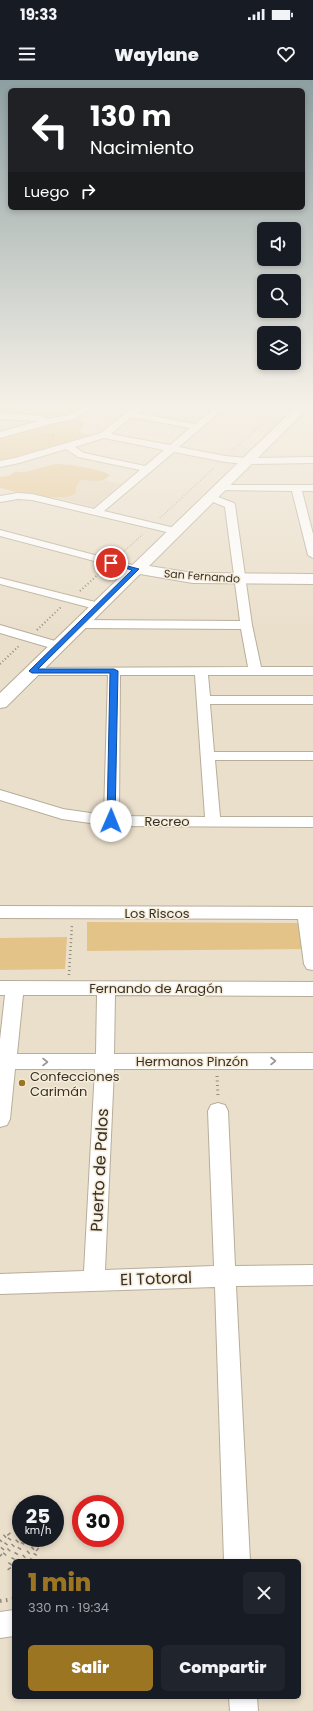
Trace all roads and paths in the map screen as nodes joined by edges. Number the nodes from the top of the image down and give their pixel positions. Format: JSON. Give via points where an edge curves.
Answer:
{"nodes":[{"id":1,"x":135,"y":479,"type":"edge"},
{"id":2,"x":228,"y":479,"type":"edge"},
{"id":3,"x":296,"y":488,"type":"junction"},
{"id":4,"x":313,"y":488,"type":"edge"},
{"id":5,"x":215,"y":492,"type":"junction"},
{"id":6,"x":0,"y":499,"type":"edge"},
{"id":7,"x":96,"y":512,"type":"junction"},
{"id":8,"x":308,"y":516,"type":"edge"},
{"id":9,"x":174,"y":531,"type":"junction"},
{"id":10,"x":0,"y":534,"type":"edge"},
{"id":11,"x":313,"y":555,"type":"edge"},
{"id":12,"x":136,"y":569,"type":"junction"},
{"id":13,"x":239,"y":579,"type":"junction"},
{"id":14,"x":313,"y":579,"type":"edge"},
{"id":15,"x":0,"y":581,"type":"edge"},
{"id":16,"x":98,"y":606,"type":"junction"},
{"id":17,"x":80,"y":624,"type":"junction"},
{"id":18,"x":246,"y":625,"type":"junction"},
{"id":19,"x":0,"y":629,"type":"edge"},
{"id":20,"x":58,"y":646,"type":"junction"},
{"id":21,"x":32,"y":671,"type":"junction"},
{"id":22,"x":114,"y":671,"type":"junction"},
{"id":23,"x":201,"y":671,"type":"junction"},
{"id":24,"x":254,"y":671,"type":"junction"},
{"id":25,"x":313,"y":671,"type":"edge"},
{"id":26,"x":203,"y":700,"type":"junction"},
{"id":27,"x":313,"y":700,"type":"edge"},
{"id":28,"x":0,"y":703,"type":"edge"},
{"id":29,"x":207,"y":756,"type":"junction"},
{"id":30,"x":313,"y":756,"type":"edge"},
{"id":31,"x":0,"y":795,"type":"edge"},
{"id":32,"x":111,"y":821,"type":"junction"},
{"id":33,"x":212,"y":822,"type":"junction"},
{"id":34,"x":313,"y":822,"type":"edge"},
{"id":35,"x":0,"y":912,"type":"edge"},
{"id":36,"x":309,"y":913,"type":"edge"},
{"id":37,"x":72,"y":920,"type":"dead end"},
{"id":38,"x":70,"y":959,"type":"dead end"},
{"id":39,"x":313,"y":964,"type":"edge"},
{"id":40,"x":8,"y":988,"type":"edge"},
{"id":41,"x":106,"y":988,"type":"junction"},
{"id":42,"x":313,"y":988,"type":"edge"},
{"id":43,"x":313,"y":1061,"type":"edge"},
{"id":44,"x":3,"y":1062,"type":"edge"},
{"id":45,"x":105,"y":1062,"type":"junction"},
{"id":46,"x":217,"y":1074,"type":"dead end"},
{"id":47,"x":218,"y":1111,"type":"joint"},
{"id":48,"x":0,"y":1119,"type":"edge"},
{"id":49,"x":313,"y":1275,"type":"edge"},
{"id":50,"x":225,"y":1276,"type":"junction"},
{"id":51,"x":94,"y":1280,"type":"junction"},
{"id":52,"x":0,"y":1284,"type":"edge"},
{"id":53,"x":0,"y":1541,"type":"edge"},
{"id":54,"x":0,"y":1552,"type":"edge"},
{"id":55,"x":0,"y":1556,"type":"edge"},
{"id":56,"x":13,"y":1559,"type":"edge"},
{"id":57,"x":21,"y":1559,"type":"edge"},
{"id":58,"x":32,"y":1559,"type":"edge"},
{"id":59,"x":238,"y":1559,"type":"edge"},
{"id":60,"x":12,"y":1560,"type":"edge"},
{"id":61,"x":12,"y":1568,"type":"edge"},
{"id":62,"x":12,"y":1599,"type":"edge"},
{"id":63,"x":0,"y":1601,"type":"edge"},
{"id":64,"x":12,"y":1623,"type":"edge"},
{"id":65,"x":0,"y":1625,"type":"edge"},
{"id":66,"x":243,"y":1699,"type":"edge"},
{"id":67,"x":244,"y":1711,"type":"edge"}],
"edges":[{"from":1,"to":7,"type":"street"},
{"from":2,"to":5,"type":"street"},
{"from":3,"to":4,"type":"street"},
{"from":3,"to":5,"type":"street"},
{"from":3,"to":8,"type":"street"},
{"from":5,"to":9,"type":"street"},
{"from":5,"to":13,"type":"street","via":[[230,505]]},
{"from":6,"to":7,"type":"street","via":[[32,497]]},
{"from":7,"to":9,"type":"street"},
{"from":8,"to":11,"type":"street"},
{"from":9,"to":12,"type":"street"},
{"from":10,"to":12,"type":"street","name":"San Fernando"},
{"from":12,"to":13,"type":"street","name":"San Fernando","via":[[178,576]]},
{"from":12,"to":16,"type":"street"},
{"from":13,"to":14,"type":"street","name":"San Fernando"},
{"from":13,"to":18,"type":"street"},
{"from":15,"to":16,"type":"street"},
{"from":16,"to":17,"type":"street"},
{"from":17,"to":18,"type":"street"},
{"from":17,"to":20,"type":"street"},
{"from":18,"to":24,"type":"street"},
{"from":19,"to":20,"type":"street"},
{"from":20,"to":21,"type":"street"},
{"from":21,"to":22,"type":"street"},
{"from":21,"to":28,"type":"street"},
{"from":22,"to":23,"type":"street"},
{"from":22,"to":32,"type":"street"},
{"from":23,"to":24,"type":"street"},
{"from":23,"to":26,"type":"street"},
{"from":24,"to":25,"type":"street"},
{"from":26,"to":27,"type":"street"},
{"from":26,"to":29,"type":"street"},
{"from":29,"to":30,"type":"street"},
{"from":29,"to":33,"type":"street"},
{"from":31,"to":32,"type":"street","name":"Recreo","via":[[62,814]]},
{"from":32,"to":33,"type":"street","name":"Recreo"},
{"from":33,"to":34,"type":"street","name":"Recreo"},
{"from":35,"to":36,"type":"street","name":"Los Riscos"},
{"from":36,"to":39,"type":"street"},
{"from":37,"to":38,"type":"path"},
{"from":40,"to":41,"type":"street","name":"Fernando de Aragón"},
{"from":40,"to":44,"type":"street"},
{"from":41,"to":42,"type":"street","name":"Fernando de Aragón"},
{"from":41,"to":45,"type":"street","name":"Puerto de Palos"},
{"from":45,"to":43,"type":"street","name":"Hermanos Pinzón","one_way":true},
{"from":44,"to":45,"type":"street","name":"Hermanos Pinzón","one_way":true},
{"from":44,"to":48,"type":"street"},
{"from":45,"to":51,"type":"street","name":"Puerto de Palos"},
{"from":46,"to":47,"type":"path"},
{"from":47,"to":50,"type":"street"},
{"from":49,"to":50,"type":"street","name":"El Totoral"},
{"from":50,"to":51,"type":"street","name":"El Totoral"},
{"from":50,"to":59,"type":"street"},
{"from":51,"to":52,"type":"street","name":"El Totoral"},
{"from":53,"to":54,"type":"path","via":[[8,1533],[11,1537]]},
{"from":55,"to":56,"type":"path","via":[[2,1557],[20,1538],[24,1541]]},
{"from":57,"to":58,"type":"path","via":[[34,1547],[38,1550]]},
{"from":60,"to":61,"type":"path","via":[[8,1567],[10,1570]]},
{"from":62,"to":63,"type":"path"},
{"from":64,"to":65,"type":"street"},
{"from":66,"to":67,"type":"street"}]}
